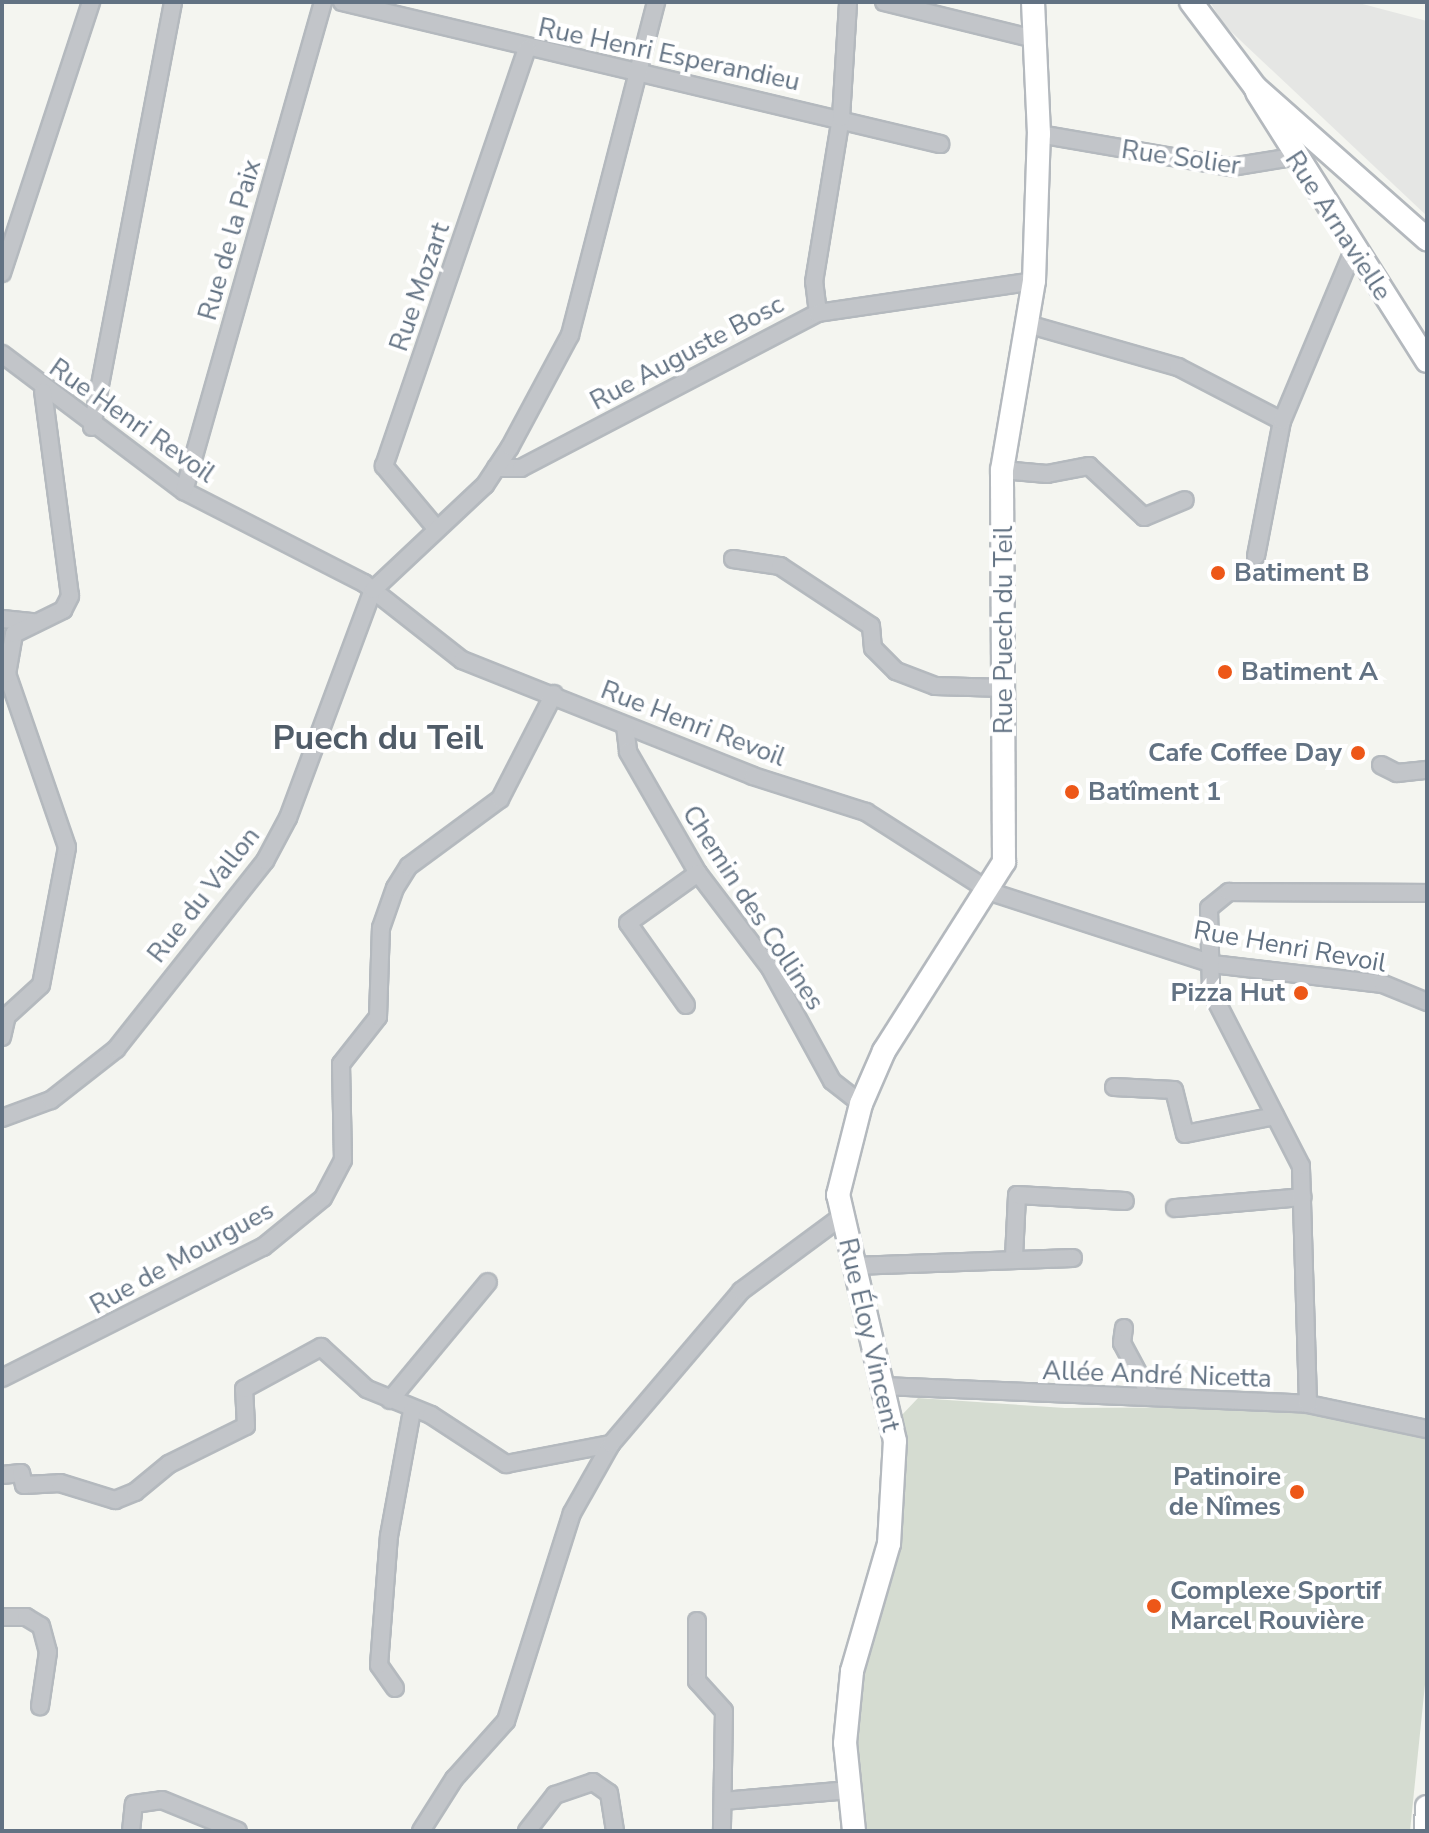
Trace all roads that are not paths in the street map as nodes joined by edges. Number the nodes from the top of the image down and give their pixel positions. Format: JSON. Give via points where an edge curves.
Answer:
{"nodes":[{"id":1,"x":91,"y":2,"type":"edge"},
{"id":2,"x":173,"y":2,"type":"edge"},
{"id":3,"x":323,"y":2,"type":"edge"},
{"id":4,"x":342,"y":2,"type":"edge"},
{"id":5,"x":656,"y":2,"type":"edge"},
{"id":6,"x":848,"y":2,"type":"edge"},
{"id":7,"x":884,"y":2,"type":"edge"},
{"id":8,"x":1033,"y":2,"type":"edge"},
{"id":9,"x":1191,"y":2,"type":"edge"},
{"id":10,"x":1035,"y":39,"type":"junction"},
{"id":11,"x":527,"y":49,"type":"junction"},
{"id":12,"x":639,"y":68,"type":"junction"},
{"id":13,"x":1255,"y":87,"type":"junction"},
{"id":14,"x":841,"y":118,"type":"junction"},
{"id":15,"x":1039,"y":134,"type":"junction"},
{"id":16,"x":1315,"y":138,"type":"junction"},
{"id":17,"x":940,"y":144,"type":"dead end"},
{"id":18,"x":1293,"y":157,"type":"junction"},
{"id":19,"x":1427,"y":239,"type":"edge"},
{"id":20,"x":1353,"y":251,"type":"junction"},
{"id":21,"x":2,"y":273,"type":"edge"},
{"id":22,"x":1034,"y":281,"type":"junction"},
{"id":23,"x":818,"y":313,"type":"junction"},
{"id":24,"x":1027,"y":324,"type":"junction"},
{"id":25,"x":2,"y":354,"type":"edge"},
{"id":26,"x":1427,"y":361,"type":"edge"},
{"id":27,"x":43,"y":392,"type":"junction"},
{"id":28,"x":1282,"y":421,"type":"junction"},
{"id":29,"x":92,"y":427,"type":"junction"},
{"id":30,"x":496,"y":468,"type":"junction"},
{"id":31,"x":1002,"y":470,"type":"junction"},
{"id":32,"x":184,"y":491,"type":"junction"},
{"id":33,"x":1185,"y":500,"type":"dead end"},
{"id":34,"x":435,"y":527,"type":"junction"},
{"id":35,"x":1256,"y":556,"type":"dead end"},
{"id":36,"x":733,"y":559,"type":"dead end"},
{"id":37,"x":373,"y":590,"type":"junction"},
{"id":38,"x":2,"y":619,"type":"edge"},
{"id":39,"x":33,"y":622,"type":"junction"},
{"id":40,"x":1005,"y":688,"type":"junction"},
{"id":41,"x":554,"y":694,"type":"junction"},
{"id":42,"x":625,"y":726,"type":"junction"},
{"id":43,"x":1381,"y":765,"type":"dead end"},
{"id":44,"x":1427,"y":770,"type":"edge"},
{"id":45,"x":698,"y":873,"type":"junction"},
{"id":46,"x":991,"y":892,"type":"junction"},
{"id":47,"x":1427,"y":893,"type":"edge"},
{"id":48,"x":1208,"y":962,"type":"junction"},
{"id":49,"x":1427,"y":1002,"type":"edge"},
{"id":50,"x":686,"y":1005,"type":"dead end"},
{"id":51,"x":2,"y":1037,"type":"edge"},
{"id":52,"x":1114,"y":1087,"type":"dead end"},
{"id":53,"x":861,"y":1104,"type":"junction"},
{"id":54,"x":1275,"y":1116,"type":"junction"},
{"id":55,"x":3,"y":1119,"type":"edge"},
{"id":56,"x":1303,"y":1197,"type":"junction"},
{"id":57,"x":1125,"y":1201,"type":"dead end"},
{"id":58,"x":1175,"y":1208,"type":"dead end"},
{"id":59,"x":841,"y":1217,"type":"junction"},
{"id":60,"x":1014,"y":1257,"type":"junction"},
{"id":61,"x":1073,"y":1258,"type":"dead end"},
{"id":62,"x":853,"y":1266,"type":"junction"},
{"id":63,"x":488,"y":1282,"type":"dead end"},
{"id":64,"x":1124,"y":1328,"type":"dead end"},
{"id":65,"x":2,"y":1378,"type":"edge"},
{"id":66,"x":884,"y":1386,"type":"junction"},
{"id":67,"x":1150,"y":1395,"type":"junction"},
{"id":68,"x":390,"y":1400,"type":"junction"},
{"id":69,"x":1308,"y":1404,"type":"junction"},
{"id":70,"x":412,"y":1411,"type":"junction"},
{"id":71,"x":1427,"y":1429,"type":"edge"},
{"id":72,"x":611,"y":1444,"type":"junction"},
{"id":73,"x":2,"y":1475,"type":"edge"},
{"id":74,"x":2,"y":1617,"type":"edge"},
{"id":75,"x":697,"y":1621,"type":"dead end"},
{"id":76,"x":395,"y":1688,"type":"dead end"},
{"id":77,"x":40,"y":1706,"type":"dead end"},
{"id":78,"x":850,"y":1790,"type":"junction"},
{"id":79,"x":723,"y":1801,"type":"junction"},
{"id":80,"x":1427,"y":1807,"type":"edge"},
{"id":81,"x":131,"y":1831,"type":"edge"},
{"id":82,"x":238,"y":1831,"type":"edge"},
{"id":83,"x":421,"y":1831,"type":"edge"},
{"id":84,"x":527,"y":1831,"type":"edge"},
{"id":85,"x":615,"y":1831,"type":"edge"},
{"id":86,"x":722,"y":1831,"type":"edge"},
{"id":87,"x":854,"y":1831,"type":"edge"},
{"id":88,"x":1426,"y":1831,"type":"edge"}],
"edges":[{"from":1,"to":21,"type":"street"},
{"from":2,"to":29,"type":"street"},
{"from":3,"to":32,"type":"street","name":"Rue de la Paix"},
{"from":4,"to":11,"type":"street","name":"Rue Henri Esperandieu"},
{"from":5,"to":12,"type":"street"},
{"from":6,"to":14,"type":"street","name":"Rue Auguste Bosc"},
{"from":7,"to":10,"type":"street"},
{"from":8,"to":10,"type":"street","name":"Rue Puech du Teil"},
{"from":9,"to":13,"type":"street"},
{"from":10,"to":15,"type":"street","name":"Rue Puech du Teil"},
{"from":11,"to":12,"type":"street","name":"Rue Henri Esperandieu"},
{"from":11,"to":34,"type":"street","name":"Rue Mozart","via":[[384,466]]},
{"from":12,"to":14,"type":"street","name":"Rue Henri Esperandieu"},
{"from":12,"to":30,"type":"street","via":[[570,335]]},
{"from":13,"to":16,"type":"street"},
{"from":13,"to":18,"type":"street","name":"Rue Arnavielle"},
{"from":14,"to":17,"type":"street","name":"Rue Henri Esperandieu"},
{"from":14,"to":23,"type":"street","name":"Rue Auguste Bosc","via":[[814,282]]},
{"from":15,"to":18,"type":"street","name":"Rue Solier","via":[[1231,167]]},
{"from":15,"to":22,"type":"street","name":"Rue Puech du Teil"},
{"from":16,"to":18,"type":"street"},
{"from":16,"to":19,"type":"street"},
{"from":18,"to":20,"type":"street","name":"Rue Arnavielle"},
{"from":20,"to":26,"type":"street","name":"Rue Arnavielle"},
{"from":20,"to":28,"type":"street"},
{"from":22,"to":23,"type":"street"},
{"from":22,"to":24,"type":"street","name":"Rue Puech du Teil"},
{"from":23,"to":30,"type":"street","name":"Rue Auguste Bosc","via":[[521,468]]},
{"from":24,"to":28,"type":"street","via":[[1178,367]]},
{"from":24,"to":31,"type":"street","name":"Rue Puech du Teil"},
{"from":25,"to":27,"type":"street","name":"Rue Henri Revoil"},
{"from":27,"to":29,"type":"street","name":"Rue Henri Revoil"},
{"from":27,"to":39,"type":"street","via":[[70,596],[63,610]]},
{"from":28,"to":35,"type":"street"},
{"from":29,"to":32,"type":"street","name":"Rue Henri Revoil"},
{"from":30,"to":34,"type":"street"},
{"from":31,"to":33,"type":"street","via":[[1047,474],[1089,466],[1144,517]]},
{"from":31,"to":40,"type":"street","name":"Rue Puech du Teil"},
{"from":32,"to":37,"type":"street","name":"Rue Henri Revoil"},
{"from":34,"to":37,"type":"street"},
{"from":36,"to":40,"type":"street","via":[[780,566],[871,626],[873,648],[896,671],[935,686]]},
{"from":37,"to":41,"type":"street","name":"Rue Henri Revoil","via":[[462,660]]},
{"from":37,"to":55,"type":"street","name":"Rue du Vallon","via":[[277,844],[116,1049],[51,1100]]},
{"from":38,"to":39,"type":"street"},
{"from":39,"to":51,"type":"street","via":[[14,634],[7,674],[67,847],[41,985],[7,1016]]},
{"from":40,"to":46,"type":"street","name":"Rue Puech du Teil","via":[[1008,825]]},
{"from":41,"to":42,"type":"street","name":"Rue Henri Revoil"},
{"from":41,"to":65,"type":"street","name":"Rue de Mourgues","via":[[500,799],[409,866],[395,888],[381,928],[378,1017],[341,1064],[343,1160],[323,1198],[263,1247]]},
{"from":42,"to":45,"type":"street","name":"Chemin des Collines","via":[[628,752]]},
{"from":42,"to":46,"type":"street","name":"Rue Henri Revoil","via":[[866,812]]},
{"from":43,"to":44,"type":"street","via":[[1397,773]]},
{"from":45,"to":50,"type":"street","via":[[628,923]]},
{"from":45,"to":53,"type":"street","name":"Chemin des Collines","via":[[770,968],[832,1081]]},
{"from":46,"to":48,"type":"street","name":"Rue Henri Revoil"},
{"from":46,"to":53,"type":"street","name":"Rue Puech du Teil","via":[[918,987]]},
{"from":47,"to":48,"type":"street","via":[[1229,892],[1209,908]]},
{"from":48,"to":49,"type":"street","name":"Rue Henri Revoil","via":[[1383,984]]},
{"from":48,"to":54,"type":"street","via":[[1211,991]]},
{"from":52,"to":54,"type":"street","via":[[1174,1090],[1185,1134]]},
{"from":53,"to":59,"type":"street","name":"Rue Puech du Teil","via":[[838,1195]]},
{"from":54,"to":56,"type":"street","via":[[1301,1166]]},
{"from":56,"to":58,"type":"street"},
{"from":56,"to":69,"type":"street"},
{"from":57,"to":60,"type":"street","via":[[1017,1195]]},
{"from":59,"to":62,"type":"street","name":"Rue Éloy Vincent"},
{"from":59,"to":72,"type":"street","via":[[741,1291]]},
{"from":60,"to":61,"type":"street"},
{"from":60,"to":62,"type":"street"},
{"from":62,"to":66,"type":"street","name":"Rue Éloy Vincent"},
{"from":63,"to":68,"type":"street"},
{"from":64,"to":67,"type":"street","via":[[1122,1343]]},
{"from":66,"to":67,"type":"street","name":"Allée André Nicetta","via":[[955,1385],[994,1396]]},
{"from":66,"to":78,"type":"street","name":"Rue Éloy Vincent","via":[[895,1441],[894,1517],[852,1671],[845,1743]]},
{"from":67,"to":69,"type":"street","name":"Allée André Nicetta"},
{"from":68,"to":70,"type":"street"},
{"from":68,"to":73,"type":"street","via":[[321,1347],[244,1389],[246,1426],[169,1464],[135,1492],[115,1500],[60,1483],[24,1485],[21,1473]]},
{"from":69,"to":71,"type":"street","name":"Allée André Nicetta"},
{"from":70,"to":72,"type":"street","via":[[431,1415],[506,1464]]},
{"from":70,"to":76,"type":"street","via":[[389,1536],[379,1665]]},
{"from":72,"to":83,"type":"street","via":[[572,1513],[506,1721],[454,1779]]},
{"from":74,"to":77,"type":"street","via":[[26,1617],[41,1626],[48,1652]]},
{"from":75,"to":79,"type":"street","via":[[697,1681],[724,1711]]},
{"from":78,"to":79,"type":"street"},
{"from":78,"to":87,"type":"street","name":"Rue Éloy Vincent"},
{"from":79,"to":86,"type":"street"},
{"from":80,"to":88,"type":"street"},
{"from":81,"to":82,"type":"street","via":[[134,1804],[162,1800]]},
{"from":84,"to":85,"type":"street","via":[[555,1795],[581,1783],[602,1785],[616,1812]]}]}
